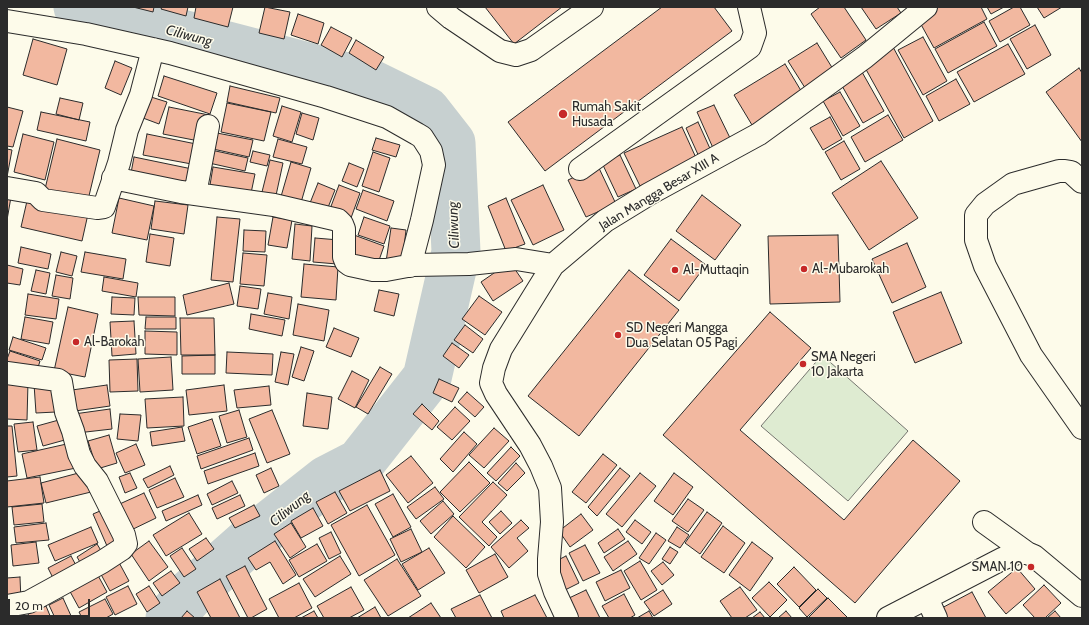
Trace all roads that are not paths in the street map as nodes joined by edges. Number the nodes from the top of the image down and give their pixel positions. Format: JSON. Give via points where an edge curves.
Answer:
{"nodes":[{"id":1,"x":438,"y":7,"type":"edge"},
{"id":2,"x":592,"y":7,"type":"edge"},
{"id":3,"x":749,"y":7,"type":"edge"},
{"id":4,"x":926,"y":7,"type":"edge"},
{"id":5,"x":7,"y":21,"type":"edge"},
{"id":6,"x":153,"y":49,"type":"junction"},
{"id":7,"x":208,"y":126,"type":"dead end"},
{"id":8,"x":580,"y":169,"type":"dead end"},
{"id":9,"x":114,"y":178,"type":"junction"},
{"id":10,"x":1082,"y":182,"type":"edge"},
{"id":11,"x":7,"y":188,"type":"edge"},
{"id":12,"x":195,"y":194,"type":"junction"},
{"id":13,"x":554,"y":265,"type":"junction"},
{"id":14,"x":412,"y":266,"type":"junction"},
{"id":15,"x":7,"y":374,"type":"edge"},
{"id":16,"x":1082,"y":428,"type":"edge"},
{"id":17,"x":984,"y":522,"type":"dead end"},
{"id":18,"x":1027,"y":553,"type":"junction"},
{"id":19,"x":1082,"y":596,"type":"edge"},
{"id":20,"x":927,"y":598,"type":"junction"},
{"id":21,"x":7,"y":606,"type":"edge"},
{"id":22,"x":567,"y":618,"type":"edge"},
{"id":23,"x":888,"y":618,"type":"edge"},
{"id":24,"x":936,"y":618,"type":"edge"}],
"edges":[{"from":1,"to":2,"type":"street","via":[[500,51],[516,55],[531,50]]},
{"from":3,"to":8,"type":"street","via":[[755,33],[750,47]]},
{"from":4,"to":13,"type":"street","name":"Jalan Mangga Besar XIII A","via":[[865,57],[759,134],[605,221]]},
{"from":5,"to":6,"type":"street","via":[[86,34]]},
{"from":6,"to":9,"type":"street"},
{"from":6,"to":14,"type":"street","via":[[388,117],[422,137],[434,164]]},
{"from":7,"to":12,"type":"street"},
{"from":9,"to":11,"type":"street","via":[[103,208],[43,200],[36,193]]},
{"from":9,"to":12,"type":"street"},
{"from":10,"to":16,"type":"street","via":[[1071,172],[1059,171],[1013,184],[985,204],[976,215],[976,240],[985,266],[1030,355]]},
{"from":12,"to":14,"type":"street","via":[[274,205],[338,220],[344,229],[344,257],[347,264],[374,270]]},
{"from":13,"to":14,"type":"street","via":[[516,259]]},
{"from":13,"to":22,"type":"street","name":"Jalan Mangga Besar XIII A","via":[[501,349],[491,383],[530,445],[550,488],[552,522],[549,574]]},
{"from":15,"to":21,"type":"street","via":[[60,382],[79,454],[97,481],[126,544],[102,562],[29,602]]},
{"from":17,"to":18,"type":"street"},
{"from":18,"to":19,"type":"street"},
{"from":18,"to":20,"type":"street","via":[[1017,553],[1002,559]]},
{"from":20,"to":23,"type":"street"},
{"from":20,"to":24,"type":"street"}]}
